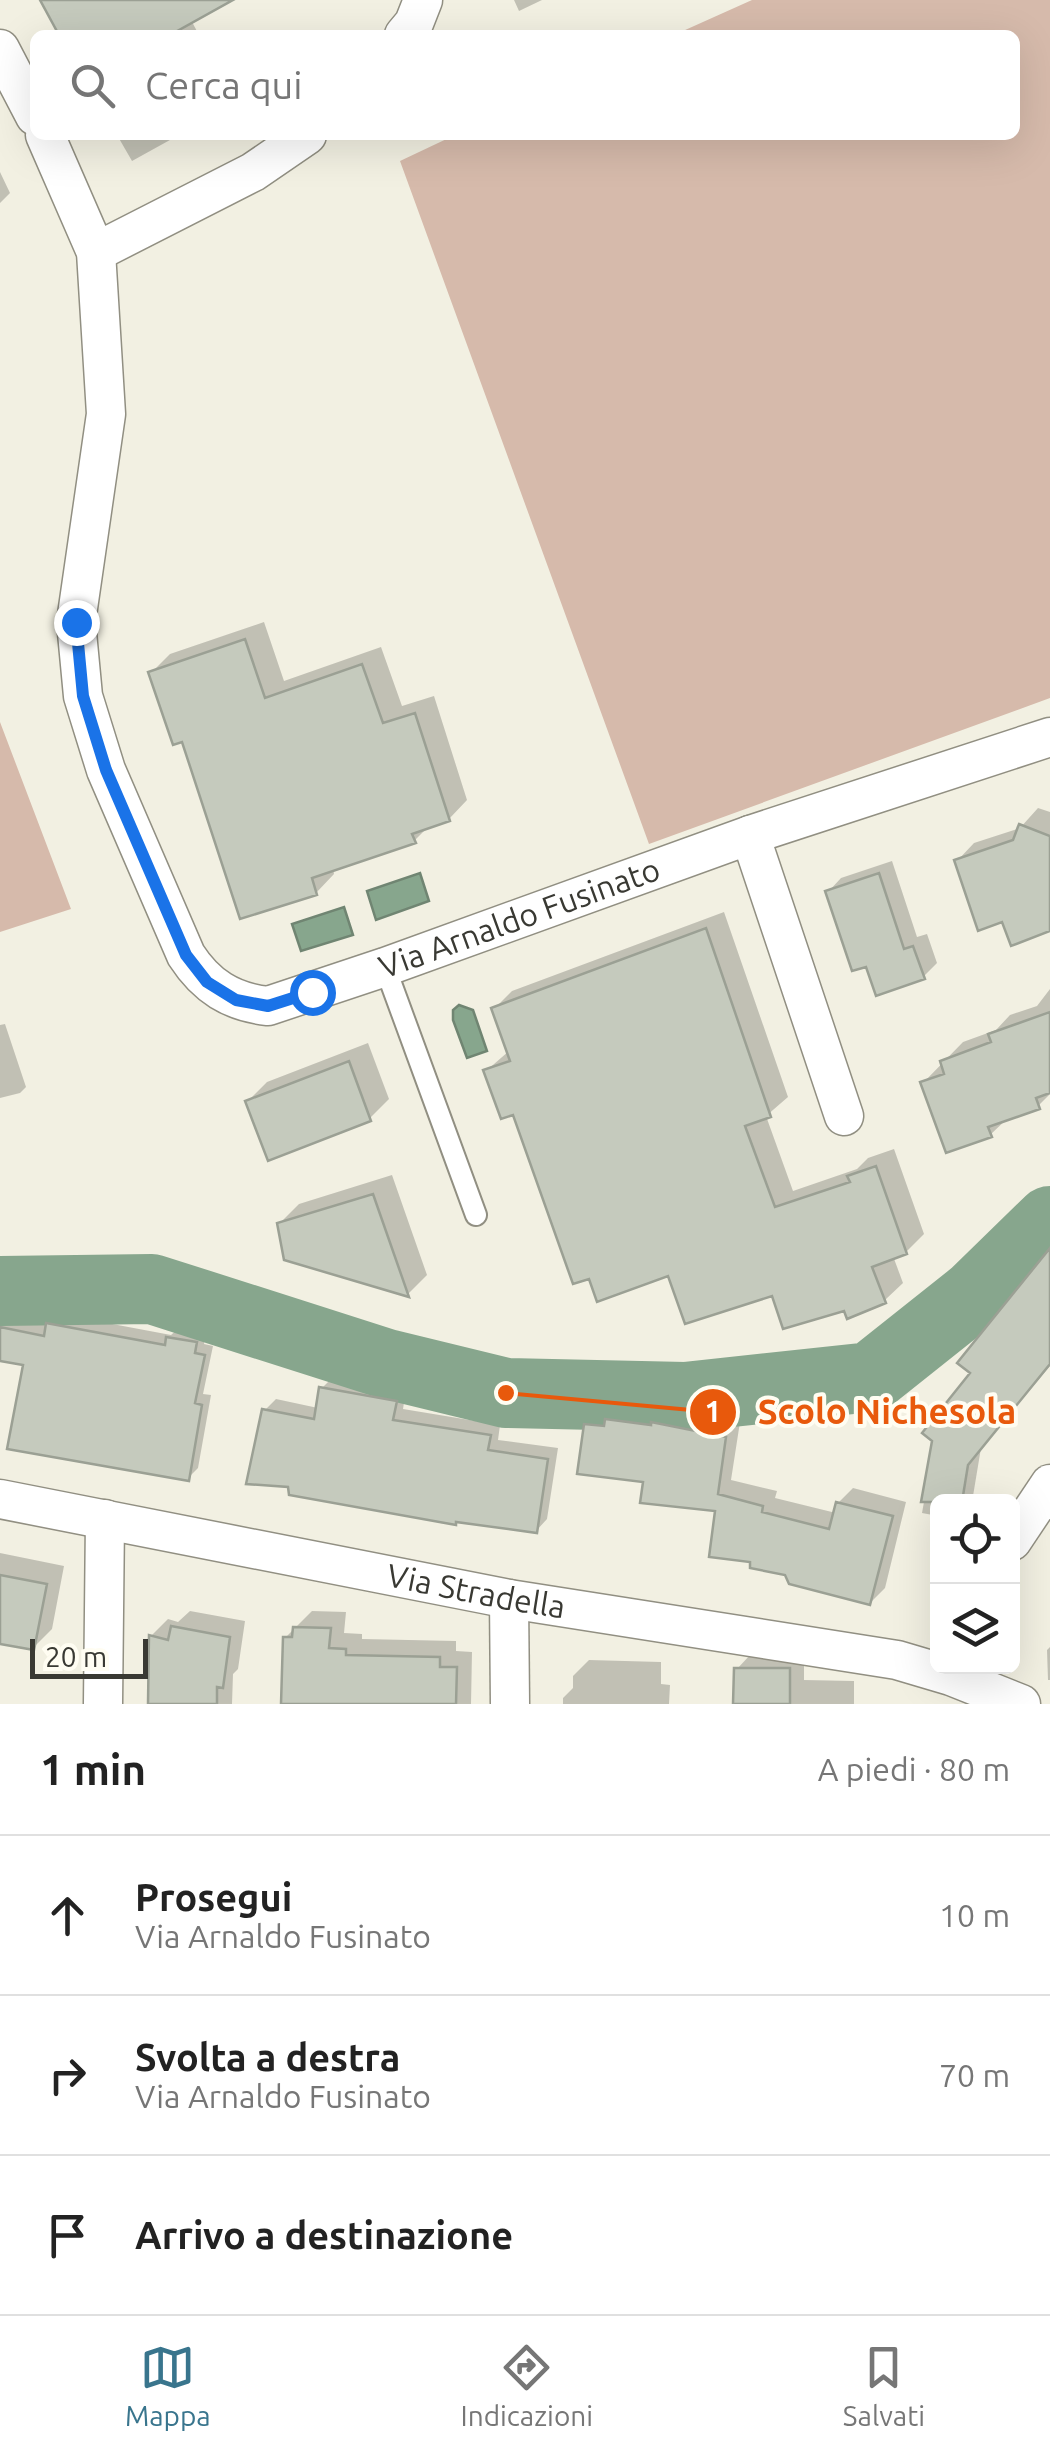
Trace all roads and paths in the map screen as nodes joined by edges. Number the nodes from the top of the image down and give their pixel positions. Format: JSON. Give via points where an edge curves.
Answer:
{"nodes":[{"id":1,"x":424,"y":0,"type":"edge"},
{"id":2,"x":408,"y":30,"type":"edge"},
{"id":3,"x":0,"y":49,"type":"edge"},
{"id":4,"x":30,"y":106,"type":"edge"},
{"id":5,"x":47,"y":140,"type":"edge"},
{"id":6,"x":300,"y":140,"type":"edge"},
{"id":7,"x":96,"y":252,"type":"junction"},
{"id":8,"x":1050,"y":737,"type":"edge"},
{"id":9,"x":750,"y":834,"type":"junction"},
{"id":10,"x":385,"y":967,"type":"junction"},
{"id":11,"x":844,"y":1116,"type":"dead end"},
{"id":12,"x":476,"y":1215,"type":"dead end"},
{"id":13,"x":1050,"y":1484,"type":"edge"},
{"id":14,"x":0,"y":1499,"type":"edge"},
{"id":15,"x":105,"y":1519,"type":"junction"},
{"id":16,"x":1020,"y":1529,"type":"edge"},
{"id":17,"x":508,"y":1599,"type":"junction"},
{"id":18,"x":930,"y":1666,"type":"edge"},
{"id":19,"x":959,"y":1674,"type":"edge"},
{"id":20,"x":103,"y":1704,"type":"edge"},
{"id":21,"x":510,"y":1704,"type":"edge"},
{"id":22,"x":1021,"y":1704,"type":"edge"}],
"edges":[{"from":1,"to":2,"type":"street"},
{"from":3,"to":4,"type":"street"},
{"from":5,"to":7,"type":"street","name":"Via Arnaldo Fusinato"},
{"from":6,"to":7,"type":"street","via":[[253,172]]},
{"from":7,"to":10,"type":"street","name":"Via Arnaldo Fusinato","via":[[106,414],[76,622],[83,696],[106,770],[186,955],[221,992],[268,1006]]},
{"from":8,"to":9,"type":"street","name":"Via Arnaldo Fusinato"},
{"from":9,"to":10,"type":"street","name":"Via Arnaldo Fusinato"},
{"from":9,"to":11,"type":"street"},
{"from":10,"to":12,"type":"lane"},
{"from":13,"to":16,"type":"street"},
{"from":14,"to":15,"type":"street","name":"Via Stradella"},
{"from":15,"to":17,"type":"street","name":"Via Stradella"},
{"from":15,"to":20,"type":"street"},
{"from":17,"to":18,"type":"street","name":"Via Stradella"},
{"from":17,"to":21,"type":"street"},
{"from":19,"to":22,"type":"street","name":"Via Stradella"}]}
